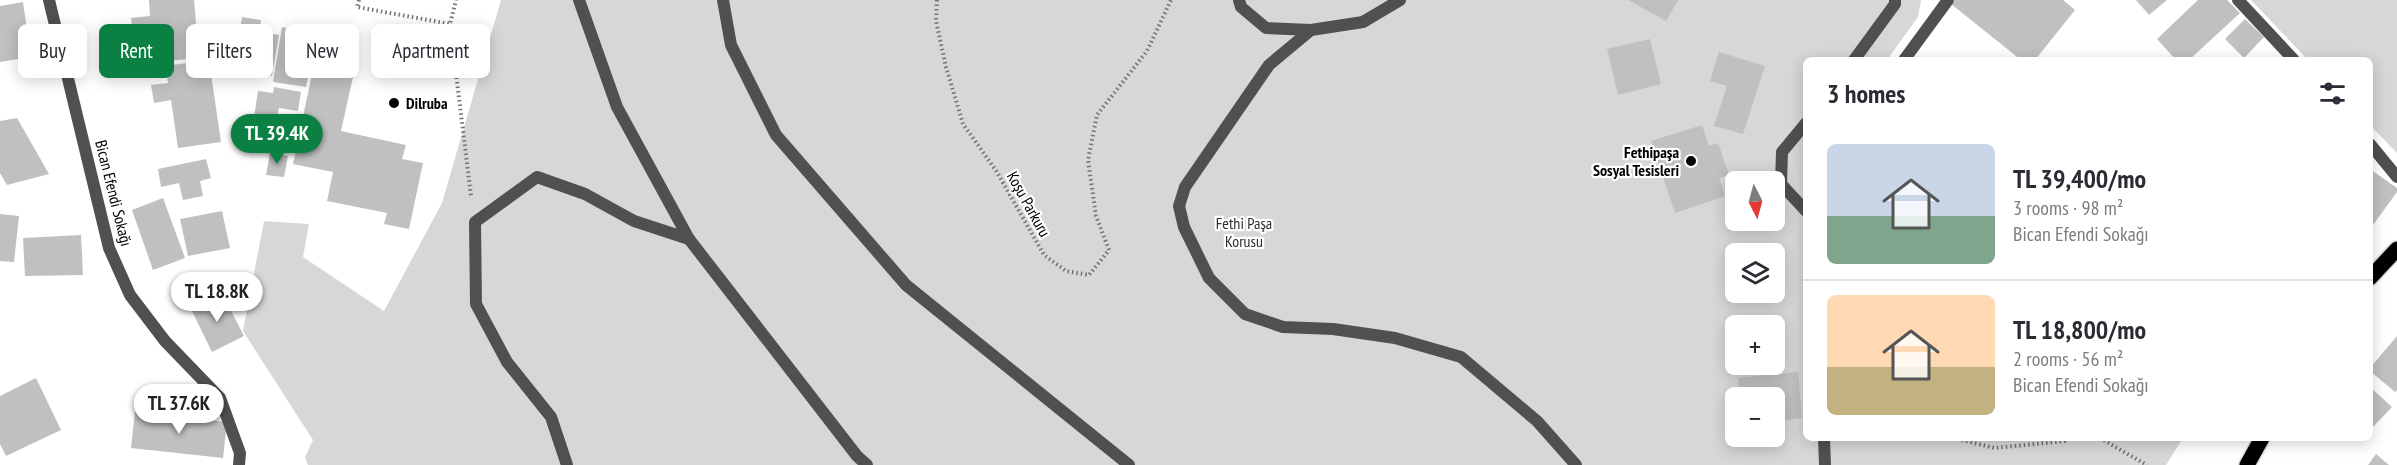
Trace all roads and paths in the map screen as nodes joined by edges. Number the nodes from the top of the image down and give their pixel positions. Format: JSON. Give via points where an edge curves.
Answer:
{"nodes":[{"id":1,"x":49,"y":0,"type":"edge"},
{"id":2,"x":359,"y":0,"type":"edge"},
{"id":3,"x":456,"y":0,"type":"edge"},
{"id":4,"x":579,"y":0,"type":"edge"},
{"id":5,"x":723,"y":0,"type":"edge"},
{"id":6,"x":938,"y":0,"type":"edge"},
{"id":7,"x":1171,"y":0,"type":"edge"},
{"id":8,"x":1239,"y":0,"type":"edge"},
{"id":9,"x":1400,"y":0,"type":"edge"},
{"id":10,"x":1895,"y":0,"type":"edge"},
{"id":11,"x":1948,"y":0,"type":"edge"},
{"id":12,"x":2238,"y":0,"type":"edge"},
{"id":13,"x":450,"y":24,"type":"joint"},
{"id":14,"x":1311,"y":30,"type":"junction"},
{"id":15,"x":1856,"y":57,"type":"edge"},
{"id":16,"x":1906,"y":57,"type":"edge"},
{"id":17,"x":2291,"y":57,"type":"edge"},
{"id":18,"x":457,"y":78,"type":"edge"},
{"id":19,"x":1803,"y":127,"type":"edge"},
{"id":20,"x":2373,"y":148,"type":"edge"},
{"id":21,"x":2397,"y":177,"type":"edge"},
{"id":22,"x":1803,"y":208,"type":"edge"},
{"id":23,"x":475,"y":222,"type":"junction"},
{"id":24,"x":689,"y":239,"type":"junction"},
{"id":25,"x":2397,"y":249,"type":"edge"},
{"id":26,"x":2373,"y":275,"type":"edge"},
{"id":27,"x":1824,"y":441,"type":"edge"},
{"id":28,"x":1966,"y":441,"type":"edge"},
{"id":29,"x":2065,"y":441,"type":"edge"},
{"id":30,"x":2105,"y":441,"type":"edge"},
{"id":31,"x":2260,"y":441,"type":"edge"},
{"id":32,"x":854,"y":460,"type":"edge"},
{"id":33,"x":241,"y":461,"type":"edge"},
{"id":34,"x":567,"y":465,"type":"edge"},
{"id":35,"x":867,"y":465,"type":"edge"},
{"id":36,"x":1129,"y":465,"type":"edge"},
{"id":37,"x":1576,"y":465,"type":"edge"},
{"id":38,"x":1825,"y":465,"type":"edge"},
{"id":39,"x":2147,"y":465,"type":"edge"},
{"id":40,"x":2247,"y":465,"type":"edge"}],
"edges":[{"from":1,"to":33,"type":"street","name":"Bican Efendi Sokağı","via":[[109,248],[130,296],[165,341],[220,398]]},
{"from":2,"to":13,"type":"path","via":[[357,7]]},
{"from":3,"to":13,"type":"path"},
{"from":4,"to":24,"type":"street","via":[[617,107]]},
{"from":5,"to":36,"type":"street","via":[[731,45],[776,135],[906,285]]},
{"from":6,"to":7,"type":"path","name":"Koşu Parkuru","via":[[936,21],[963,124],[997,172],[1044,255],[1066,271],[1089,275],[1109,250],[1096,216],[1089,160],[1097,115],[1147,51]]},
{"from":8,"to":14,"type":"street","via":[[1240,7],[1266,28]]},
{"from":9,"to":14,"type":"street","via":[[1363,22]]},
{"from":10,"to":15,"type":"street"},
{"from":11,"to":16,"type":"street"},
{"from":12,"to":17,"type":"street"},
{"from":14,"to":37,"type":"street","via":[[1269,65],[1185,187],[1179,206],[1184,227],[1209,278],[1245,314],[1283,327],[1395,338],[1461,357],[1537,421]]},
{"from":18,"to":23,"type":"path"},
{"from":19,"to":22,"type":"street","via":[[1782,152],[1781,184]]},
{"from":20,"to":21,"type":"street"},
{"from":23,"to":24,"type":"street","via":[[537,177],[585,194],[634,221]]},
{"from":23,"to":34,"type":"street","via":[[476,304],[507,362],[551,417]]},
{"from":24,"to":32,"type":"street"},
{"from":25,"to":26,"type":"main road"},
{"from":27,"to":38,"type":"street"},
{"from":28,"to":29,"type":"path","via":[[1995,448]]},
{"from":30,"to":39,"type":"path"},
{"from":31,"to":40,"type":"main road"},
{"from":32,"to":35,"type":"street"}]}
